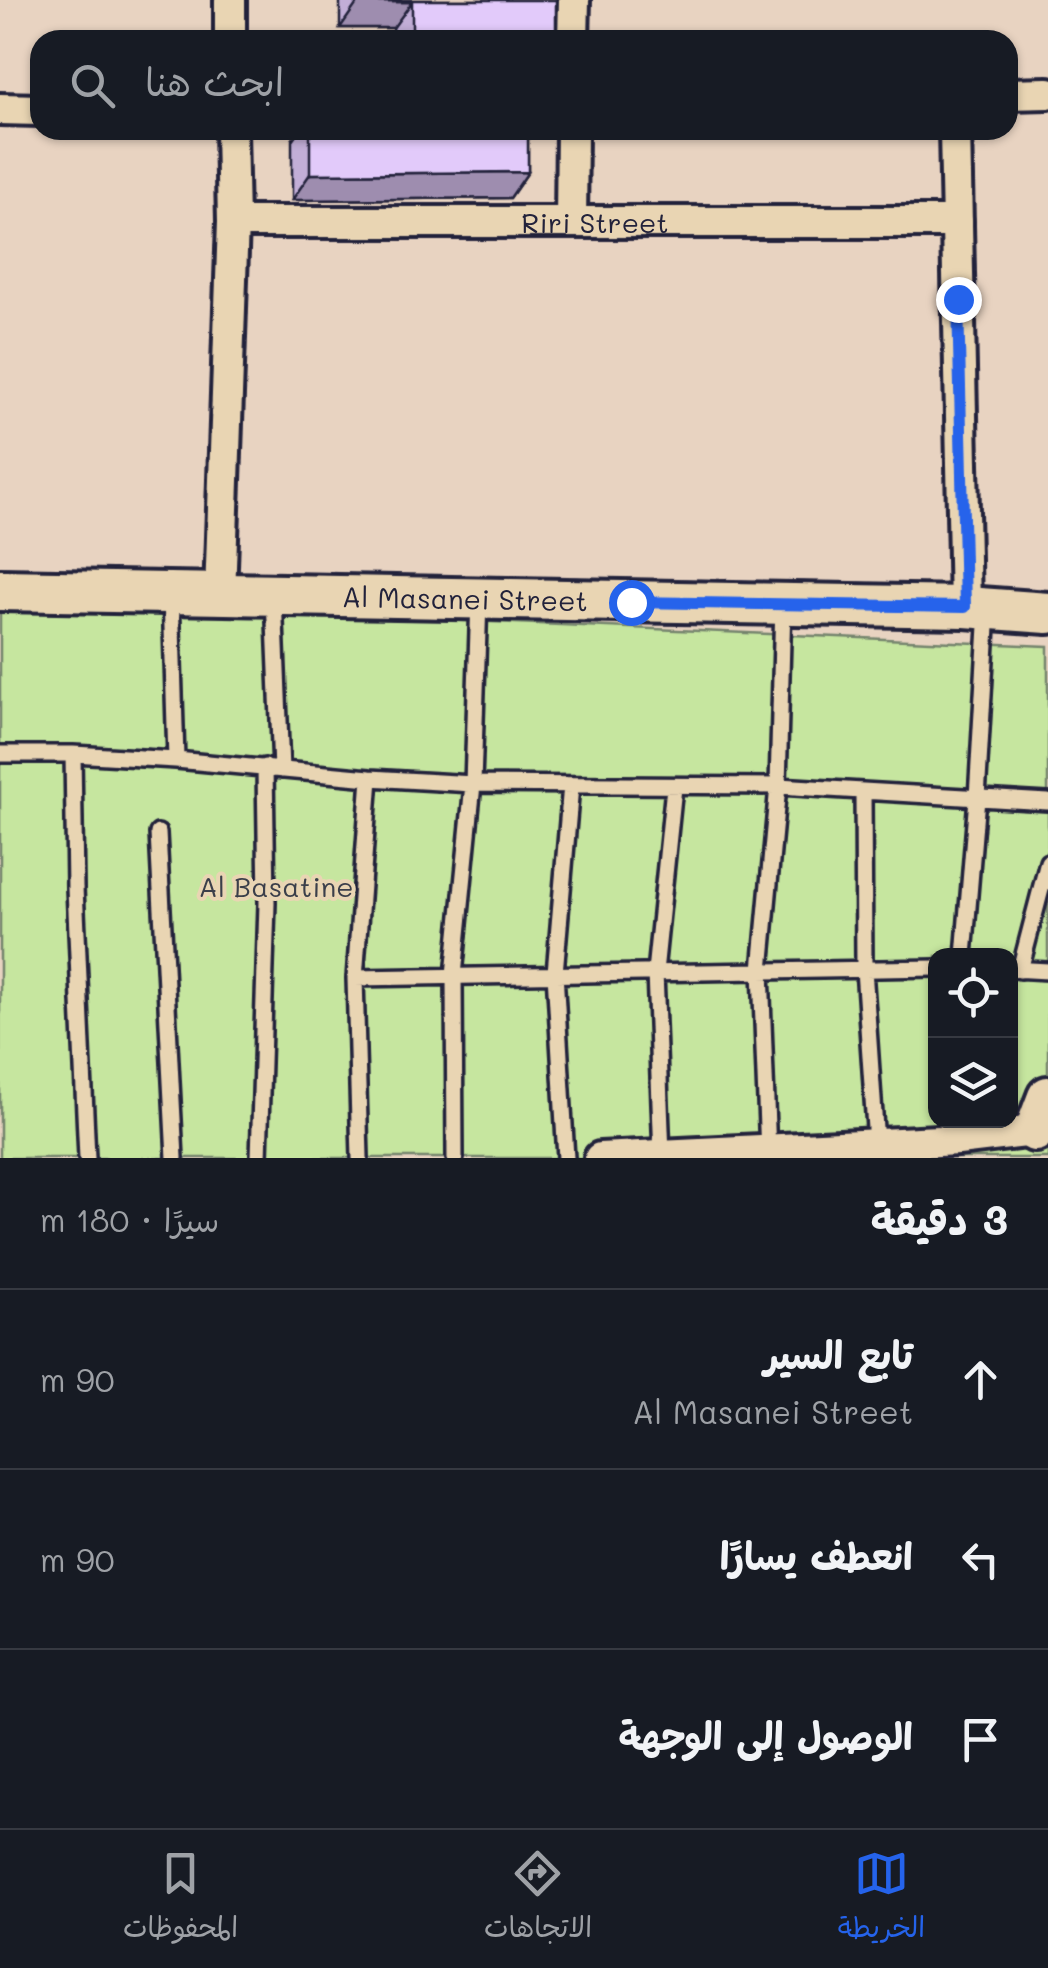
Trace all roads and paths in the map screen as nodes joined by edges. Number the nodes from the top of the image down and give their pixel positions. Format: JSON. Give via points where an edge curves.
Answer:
{"nodes":[{"id":1,"x":230,"y":0,"type":"edge"},
{"id":2,"x":574,"y":0,"type":"edge"},
{"id":3,"x":230,"y":30,"type":"edge"},
{"id":4,"x":573,"y":30,"type":"edge"},
{"id":5,"x":1048,"y":93,"type":"edge"},
{"id":6,"x":1018,"y":94,"type":"edge"},
{"id":7,"x":0,"y":109,"type":"edge"},
{"id":8,"x":30,"y":110,"type":"edge"},
{"id":9,"x":231,"y":140,"type":"edge"},
{"id":10,"x":572,"y":140,"type":"edge"},
{"id":11,"x":955,"y":140,"type":"edge"},
{"id":12,"x":233,"y":222,"type":"junction"},
{"id":13,"x":571,"y":222,"type":"junction"},
{"id":14,"x":957,"y":222,"type":"junction"},
{"id":15,"x":0,"y":590,"type":"edge"},
{"id":16,"x":171,"y":594,"type":"junction"},
{"id":17,"x":220,"y":595,"type":"junction"},
{"id":18,"x":274,"y":596,"type":"junction"},
{"id":19,"x":479,"y":600,"type":"junction"},
{"id":20,"x":783,"y":604,"type":"junction"},
{"id":21,"x":977,"y":608,"type":"junction"},
{"id":22,"x":1048,"y":612,"type":"edge"},
{"id":23,"x":0,"y":754,"type":"edge"},
{"id":24,"x":73,"y":754,"type":"junction"},
{"id":25,"x":176,"y":760,"type":"junction"},
{"id":26,"x":273,"y":769,"type":"junction"},
{"id":27,"x":370,"y":778,"type":"junction"},
{"id":28,"x":473,"y":784,"type":"junction"},
{"id":29,"x":572,"y":785,"type":"junction"},
{"id":30,"x":674,"y":786,"type":"junction"},
{"id":31,"x":778,"y":786,"type":"junction"},
{"id":32,"x":863,"y":792,"type":"junction"},
{"id":33,"x":977,"y":798,"type":"junction"},
{"id":34,"x":1048,"y":802,"type":"edge"},
{"id":35,"x":158,"y":833,"type":"dead end"},
{"id":36,"x":1048,"y":862,"type":"edge"},
{"id":37,"x":965,"y":948,"type":"edge"},
{"id":38,"x":1018,"y":959,"type":"edge"},
{"id":39,"x":928,"y":968,"type":"edge"},
{"id":40,"x":864,"y":969,"type":"junction"},
{"id":41,"x":1018,"y":969,"type":"edge"},
{"id":42,"x":760,"y":970,"type":"junction"},
{"id":43,"x":1048,"y":971,"type":"edge"},
{"id":44,"x":655,"y":972,"type":"junction"},
{"id":45,"x":555,"y":973,"type":"junction"},
{"id":46,"x":454,"y":976,"type":"junction"},
{"id":47,"x":355,"y":978,"type":"junction"},
{"id":48,"x":1038,"y":1124,"type":"edge"},
{"id":49,"x":958,"y":1130,"type":"edge"},
{"id":50,"x":876,"y":1143,"type":"junction"},
{"id":51,"x":767,"y":1154,"type":"edge"},
{"id":52,"x":662,"y":1156,"type":"edge"},
{"id":53,"x":87,"y":1158,"type":"edge"},
{"id":54,"x":174,"y":1158,"type":"edge"},
{"id":55,"x":259,"y":1158,"type":"edge"},
{"id":56,"x":360,"y":1158,"type":"edge"},
{"id":57,"x":455,"y":1158,"type":"edge"},
{"id":58,"x":566,"y":1158,"type":"edge"},
{"id":59,"x":600,"y":1158,"type":"edge"}],
"edges":[{"from":1,"to":3,"type":"street"},
{"from":2,"to":4,"type":"street"},
{"from":5,"to":6,"type":"street"},
{"from":7,"to":8,"type":"street"},
{"from":9,"to":12,"type":"street"},
{"from":10,"to":13,"type":"street"},
{"from":11,"to":14,"type":"street"},
{"from":12,"to":13,"type":"street","name":"Riri Street"},
{"from":12,"to":17,"type":"street"},
{"from":13,"to":14,"type":"street","name":"Riri Street"},
{"from":14,"to":21,"type":"street"},
{"from":15,"to":16,"type":"street","name":"Al Masanei Street"},
{"from":16,"to":17,"type":"street","name":"Al Masanei Street"},
{"from":16,"to":25,"type":"lane"},
{"from":17,"to":18,"type":"street","name":"Al Masanei Street"},
{"from":18,"to":19,"type":"street","name":"Al Masanei Street"},
{"from":18,"to":26,"type":"lane"},
{"from":19,"to":20,"type":"street","name":"Al Masanei Street"},
{"from":19,"to":28,"type":"lane"},
{"from":20,"to":21,"type":"street","name":"Al Masanei Street"},
{"from":20,"to":31,"type":"lane"},
{"from":21,"to":22,"type":"street","name":"Al Masanei Street"},
{"from":21,"to":33,"type":"lane"},
{"from":23,"to":24,"type":"lane"},
{"from":24,"to":25,"type":"lane"},
{"from":24,"to":53,"type":"lane"},
{"from":25,"to":26,"type":"lane"},
{"from":26,"to":27,"type":"lane"},
{"from":26,"to":55,"type":"lane"},
{"from":27,"to":28,"type":"lane"},
{"from":27,"to":47,"type":"lane"},
{"from":28,"to":29,"type":"lane"},
{"from":28,"to":46,"type":"lane"},
{"from":29,"to":30,"type":"lane"},
{"from":29,"to":45,"type":"lane"},
{"from":30,"to":31,"type":"lane"},
{"from":30,"to":44,"type":"lane"},
{"from":31,"to":32,"type":"lane"},
{"from":31,"to":42,"type":"lane"},
{"from":32,"to":33,"type":"lane"},
{"from":32,"to":40,"type":"lane"},
{"from":33,"to":34,"type":"lane"},
{"from":33,"to":37,"type":"lane"},
{"from":35,"to":54,"type":"lane"},
{"from":36,"to":38,"type":"lane"},
{"from":39,"to":40,"type":"lane"},
{"from":40,"to":42,"type":"lane"},
{"from":40,"to":50,"type":"lane"},
{"from":41,"to":43,"type":"lane"},
{"from":42,"to":44,"type":"lane"},
{"from":42,"to":51,"type":"lane"},
{"from":44,"to":45,"type":"lane"},
{"from":44,"to":52,"type":"lane"},
{"from":45,"to":46,"type":"lane"},
{"from":45,"to":58,"type":"lane"},
{"from":46,"to":47,"type":"lane"},
{"from":46,"to":57,"type":"lane"},
{"from":47,"to":56,"type":"lane"},
{"from":48,"to":49,"type":"street"},
{"from":49,"to":50,"type":"street"},
{"from":50,"to":51,"type":"street"},
{"from":51,"to":52,"type":"street"},
{"from":52,"to":59,"type":"street"}]}
